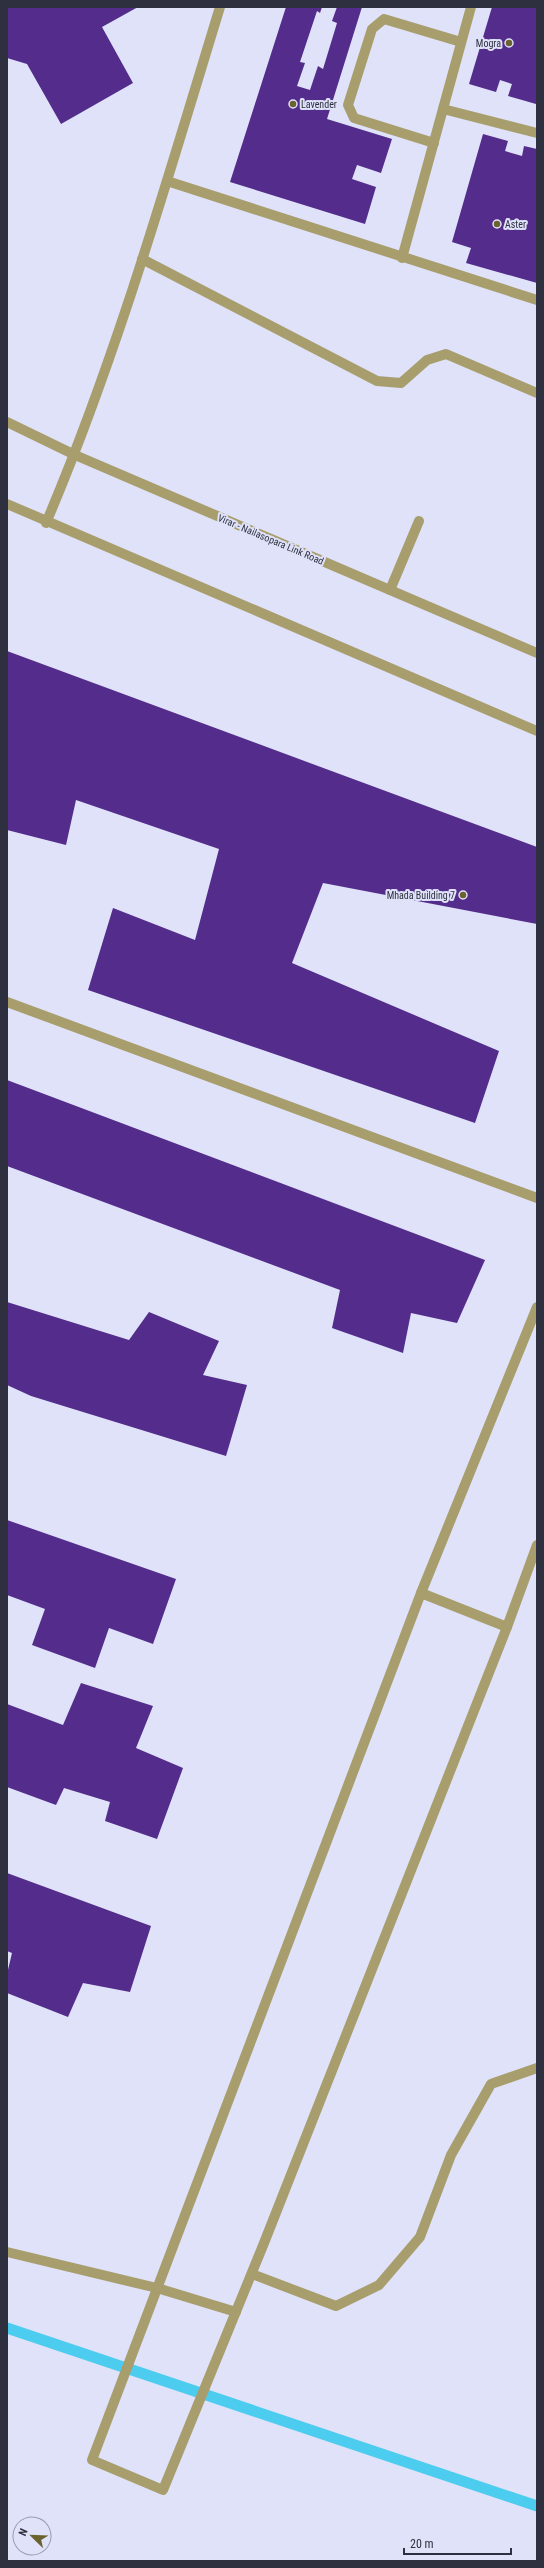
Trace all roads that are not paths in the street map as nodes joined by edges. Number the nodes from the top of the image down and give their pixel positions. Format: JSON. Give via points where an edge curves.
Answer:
{"nodes":[{"id":1,"x":220,"y":7,"type":"edge"},
{"id":2,"x":471,"y":7,"type":"edge"},
{"id":3,"x":461,"y":42,"type":"junction"},
{"id":4,"x":443,"y":109,"type":"junction"},
{"id":5,"x":537,"y":133,"type":"edge"},
{"id":6,"x":434,"y":143,"type":"junction"},
{"id":7,"x":167,"y":181,"type":"junction"},
{"id":8,"x":402,"y":258,"type":"junction"},
{"id":9,"x":142,"y":259,"type":"junction"},
{"id":10,"x":537,"y":300,"type":"edge"},
{"id":11,"x":537,"y":393,"type":"edge"},
{"id":12,"x":7,"y":422,"type":"edge"},
{"id":13,"x":75,"y":455,"type":"junction"},
{"id":14,"x":7,"y":504,"type":"edge"},
{"id":15,"x":419,"y":521,"type":"dead end"},
{"id":16,"x":46,"y":523,"type":"junction"},
{"id":17,"x":390,"y":590,"type":"junction"},
{"id":18,"x":537,"y":653,"type":"edge"},
{"id":19,"x":537,"y":731,"type":"edge"},
{"id":20,"x":7,"y":1002,"type":"edge"},
{"id":21,"x":537,"y":1198,"type":"edge"},
{"id":22,"x":537,"y":1307,"type":"edge"},
{"id":23,"x":537,"y":1545,"type":"edge"},
{"id":24,"x":421,"y":1593,"type":"junction"},
{"id":25,"x":507,"y":1627,"type":"junction"},
{"id":26,"x":537,"y":2068,"type":"edge"},
{"id":27,"x":7,"y":2252,"type":"edge"},
{"id":28,"x":252,"y":2274,"type":"junction"},
{"id":29,"x":157,"y":2288,"type":"junction"},
{"id":30,"x":236,"y":2312,"type":"junction"}],
"edges":[{"from":1,"to":7,"type":"street"},
{"from":2,"to":3,"type":"street"},
{"from":3,"to":4,"type":"street"},
{"from":3,"to":6,"type":"street","via":[[384,19],[372,29],[348,105],[354,118]]},
{"from":4,"to":5,"type":"street"},
{"from":4,"to":6,"type":"street"},
{"from":6,"to":8,"type":"street"},
{"from":7,"to":8,"type":"street","via":[[239,202]]},
{"from":7,"to":9,"type":"street"},
{"from":8,"to":10,"type":"street"},
{"from":9,"to":11,"type":"street","via":[[377,381],[401,383],[427,360],[446,354]]},
{"from":9,"to":13,"type":"street"},
{"from":12,"to":13,"type":"street","name":"Virar - Nailasopara Link Road"},
{"from":13,"to":16,"type":"street"},
{"from":13,"to":17,"type":"street","name":"Virar - Nailasopara Link Road"},
{"from":14,"to":16,"type":"street"},
{"from":15,"to":17,"type":"street"},
{"from":16,"to":19,"type":"street"},
{"from":17,"to":18,"type":"street","name":"Virar - Nailasopara Link Road"},
{"from":20,"to":21,"type":"street"},
{"from":22,"to":24,"type":"street"},
{"from":23,"to":25,"type":"street"},
{"from":24,"to":25,"type":"street"},
{"from":24,"to":29,"type":"street"},
{"from":25,"to":28,"type":"street"},
{"from":26,"to":28,"type":"street","via":[[490,2084],[451,2155],[420,2238],[379,2285],[336,2306]]},
{"from":27,"to":29,"type":"street"},
{"from":28,"to":30,"type":"street"},
{"from":29,"to":30,"type":"street"},
{"from":29,"to":30,"type":"street","via":[[92,2460],[163,2490]]}]}
